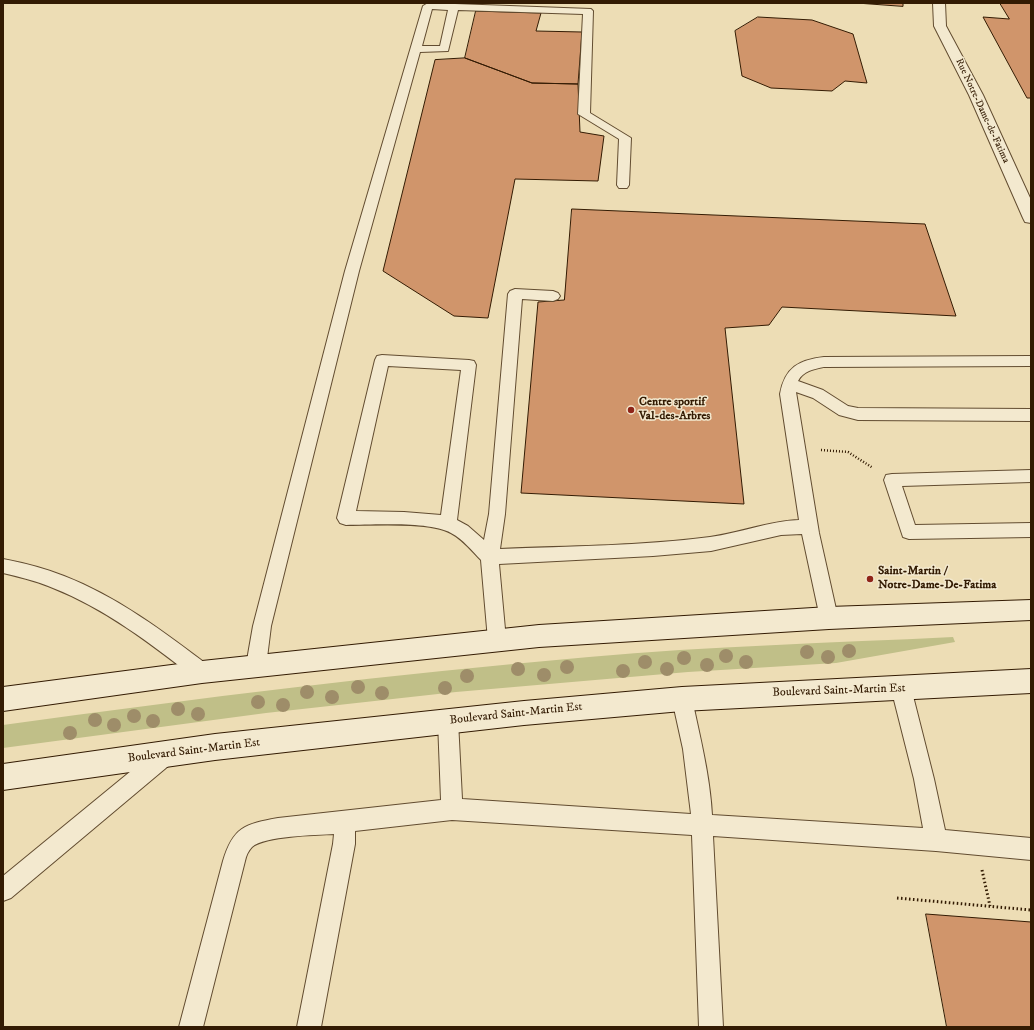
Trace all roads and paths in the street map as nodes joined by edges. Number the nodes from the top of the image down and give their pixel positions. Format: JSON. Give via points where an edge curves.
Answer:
{"nodes":[{"id":1,"x":939,"y":3,"type":"edge"},
{"id":2,"x":454,"y":6,"type":"junction"},
{"id":3,"x":576,"y":7,"type":"edge"},
{"id":4,"x":416,"y":49,"type":"junction"},
{"id":5,"x":623,"y":185,"type":"dead end"},
{"id":6,"x":1031,"y":218,"type":"edge"},
{"id":7,"x":553,"y":296,"type":"dead end"},
{"id":8,"x":1031,"y":361,"type":"edge"},
{"id":9,"x":790,"y":384,"type":"junction"},
{"id":10,"x":1031,"y":415,"type":"edge"},
{"id":11,"x":797,"y":449,"type":"junction"},
{"id":12,"x":1031,"y":476,"type":"edge"},
{"id":13,"x":892,"y":480,"type":"junction"},
{"id":14,"x":448,"y":524,"type":"junction"},
{"id":15,"x":809,"y":527,"type":"junction"},
{"id":16,"x":1031,"y":530,"type":"edge"},
{"id":17,"x":490,"y":557,"type":"junction"},
{"id":18,"x":3,"y":566,"type":"edge"},
{"id":19,"x":1031,"y":610,"type":"edge"},
{"id":20,"x":829,"y":618,"type":"junction"},
{"id":21,"x":497,"y":640,"type":"junction"},
{"id":22,"x":256,"y":666,"type":"junction"},
{"id":23,"x":202,"y":672,"type":"junction"},
{"id":24,"x":1031,"y":681,"type":"edge"},
{"id":25,"x":901,"y":688,"type":"junction"},
{"id":26,"x":3,"y":699,"type":"edge"},
{"id":27,"x":682,"y":699,"type":"junction"},
{"id":28,"x":448,"y":721,"type":"junction"},
{"id":29,"x":166,"y":754,"type":"junction"},
{"id":30,"x":3,"y":777,"type":"edge"},
{"id":31,"x":452,"y":809,"type":"junction"},
{"id":32,"x":345,"y":822,"type":"junction"},
{"id":33,"x":703,"y":824,"type":"junction"},
{"id":34,"x":936,"y":840,"type":"junction"},
{"id":35,"x":1031,"y":849,"type":"edge"},
{"id":36,"x":981,"y":864,"type":"dead end"},
{"id":37,"x":3,"y":890,"type":"edge"},
{"id":38,"x":897,"y":898,"type":"dead end"},
{"id":39,"x":990,"y":906,"type":"junction"},
{"id":40,"x":1031,"y":910,"type":"edge"},
{"id":41,"x":191,"y":1027,"type":"edge"},
{"id":42,"x":309,"y":1027,"type":"edge"},
{"id":43,"x":711,"y":1027,"type":"edge"}],
"edges":[{"from":1,"to":6,"type":"main road","name":"Rue Notre-Dame-de-Fatima","via":[[940,26],[976,94]]},
{"from":2,"to":3,"type":"lane"},
{"from":2,"to":4,"type":"lane","via":[[428,6]]},
{"from":2,"to":4,"type":"lane","via":[[444,49]]},
{"from":3,"to":5,"type":"lane","via":[[588,11],[584,114],[624,138]]},
{"from":4,"to":22,"type":"lane","via":[[352,271],[262,626]]},
{"from":7,"to":17,"type":"lane","via":[[515,294],[497,514]]},
{"from":8,"to":9,"type":"lane","via":[[814,363],[801,367]]},
{"from":9,"to":10,"type":"lane","via":[[818,394],[844,410],[858,414]]},
{"from":9,"to":11,"type":"lane","via":[[788,394]]},
{"from":11,"to":13,"type":"path","via":[[848,452]]},
{"from":11,"to":15,"type":"lane"},
{"from":12,"to":13,"type":"lane"},
{"from":13,"to":16,"type":"lane","via":[[909,532]]},
{"from":14,"to":14,"type":"lane","via":[[427,520],[346,518],[382,360],[469,365]]},
{"from":14,"to":17,"type":"lane","via":[[459,529]]},
{"from":15,"to":17,"type":"lane","via":[[781,528],[704,544],[653,549]]},
{"from":15,"to":20,"type":"lane"},
{"from":17,"to":21,"type":"lane"},
{"from":18,"to":23,"type":"lane","via":[[60,582],[99,600],[140,625]]},
{"from":19,"to":20,"type":"main road"},
{"from":20,"to":21,"type":"main road"},
{"from":21,"to":22,"type":"main road"},
{"from":22,"to":23,"type":"main road"},
{"from":23,"to":26,"type":"main road"},
{"from":24,"to":25,"type":"main road","name":"Boulevard Saint-Martin Est"},
{"from":25,"to":27,"type":"main road","name":"Boulevard Saint-Martin Est"},
{"from":25,"to":34,"type":"lane"},
{"from":27,"to":28,"type":"main road","name":"Boulevard Saint-Martin Est"},
{"from":27,"to":33,"type":"lane","via":[[693,749]]},
{"from":28,"to":29,"type":"main road","name":"Boulevard Saint-Martin Est"},
{"from":28,"to":31,"type":"lane"},
{"from":29,"to":30,"type":"main road","name":"Boulevard Saint-Martin Est"},
{"from":29,"to":37,"type":"lane"},
{"from":31,"to":32,"type":"lane"},
{"from":31,"to":33,"type":"lane"},
{"from":32,"to":41,"type":"lane","via":[[254,834],[245,839],[238,848]]},
{"from":32,"to":42,"type":"lane","via":[[344,844]]},
{"from":33,"to":34,"type":"lane"},
{"from":33,"to":43,"type":"lane"},
{"from":34,"to":35,"type":"lane"},
{"from":36,"to":39,"type":"path"},
{"from":38,"to":39,"type":"path"},
{"from":39,"to":40,"type":"path"}]}
